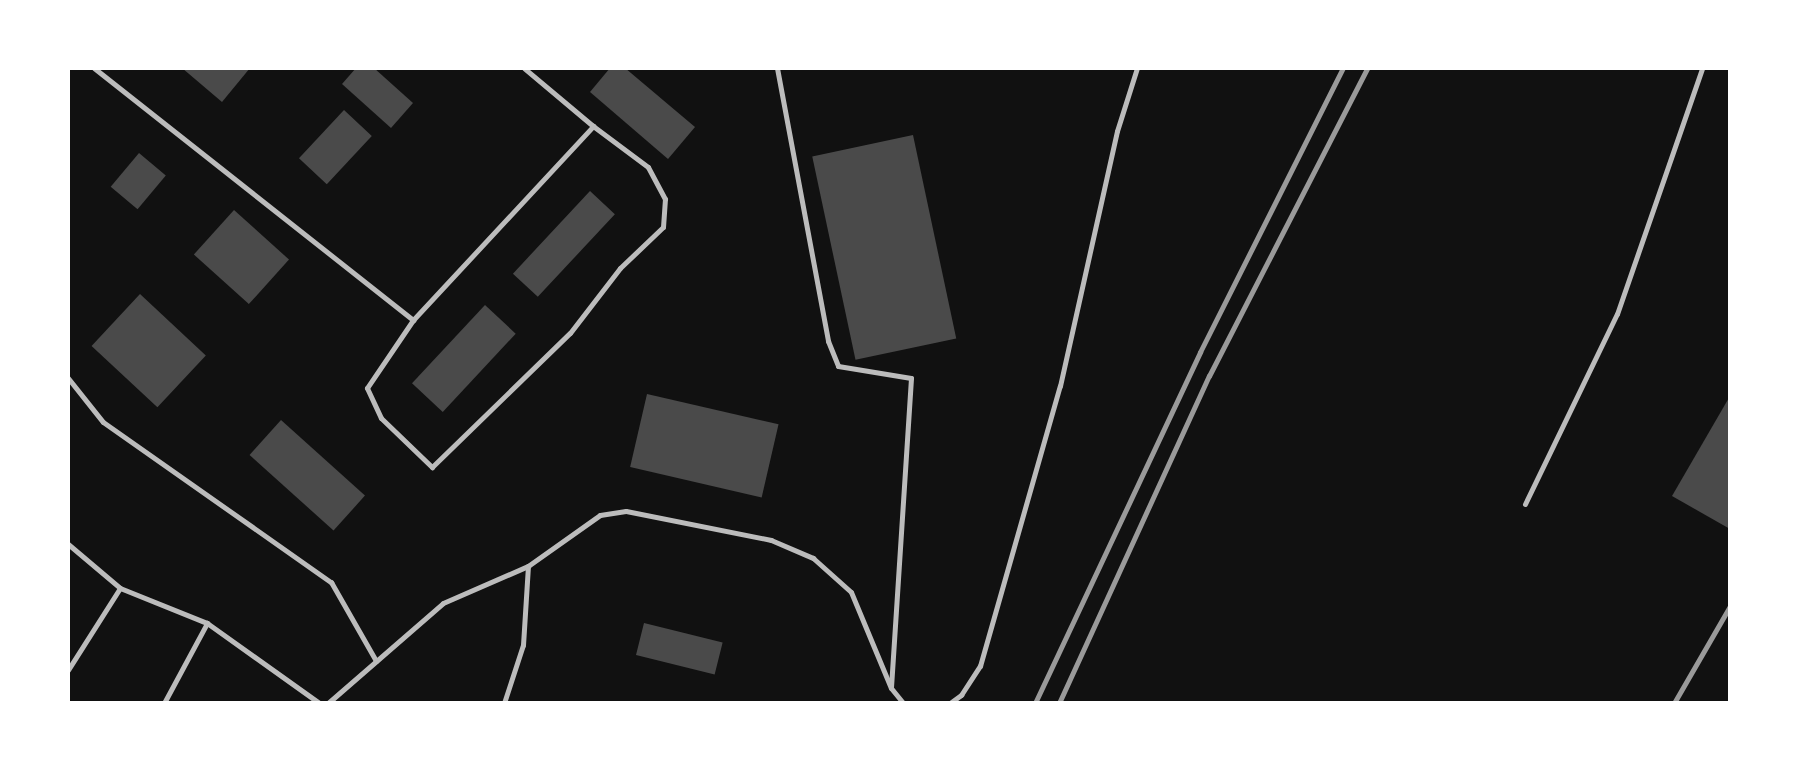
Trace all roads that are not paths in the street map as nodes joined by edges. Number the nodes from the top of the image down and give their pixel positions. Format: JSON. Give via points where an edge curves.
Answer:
{"nodes":[{"id":1,"x":94,"y":68,"type":"edge"},
{"id":2,"x":524,"y":68,"type":"edge"},
{"id":3,"x":777,"y":68,"type":"edge"},
{"id":4,"x":1136,"y":68,"type":"edge"},
{"id":5,"x":1702,"y":68,"type":"edge"},
{"id":6,"x":593,"y":127,"type":"junction"},
{"id":7,"x":414,"y":320,"type":"junction"},
{"id":8,"x":68,"y":377,"type":"edge"},
{"id":9,"x":1525,"y":504,"type":"dead end"},
{"id":10,"x":68,"y":544,"type":"edge"},
{"id":11,"x":528,"y":566,"type":"junction"},
{"id":12,"x":120,"y":588,"type":"junction"},
{"id":13,"x":207,"y":622,"type":"junction"},
{"id":14,"x":376,"y":661,"type":"junction"},
{"id":15,"x":68,"y":670,"type":"edge"},
{"id":16,"x":891,"y":688,"type":"junction"},
{"id":17,"x":164,"y":703,"type":"edge"},
{"id":18,"x":318,"y":703,"type":"edge"},
{"id":19,"x":328,"y":703,"type":"edge"},
{"id":20,"x":504,"y":703,"type":"edge"},
{"id":21,"x":903,"y":703,"type":"edge"},
{"id":22,"x":950,"y":703,"type":"edge"}],
"edges":[{"from":1,"to":7,"type":"lane"},
{"from":2,"to":6,"type":"lane"},
{"from":3,"to":16,"type":"lane","via":[[828,341],[838,366],[911,378]]},
{"from":4,"to":22,"type":"lane","via":[[1117,131],[1060,386],[980,666],[961,695]]},
{"from":5,"to":9,"type":"lane","via":[[1617,314]]},
{"from":6,"to":7,"type":"lane"},
{"from":6,"to":7,"type":"lane","via":[[648,167],[665,199],[663,227],[620,268],[570,332],[432,467],[380,418],[367,388]]},
{"from":8,"to":14,"type":"lane","via":[[103,422],[331,582]]},
{"from":10,"to":12,"type":"lane"},
{"from":11,"to":14,"type":"lane","via":[[443,603]]},
{"from":11,"to":16,"type":"lane","via":[[600,515],[626,511],[771,540],[813,558],[851,592]]},
{"from":11,"to":20,"type":"lane","via":[[523,645]]},
{"from":12,"to":13,"type":"lane"},
{"from":12,"to":15,"type":"lane"},
{"from":13,"to":17,"type":"lane"},
{"from":13,"to":18,"type":"lane"},
{"from":14,"to":19,"type":"lane"},
{"from":16,"to":21,"type":"lane"}]}
